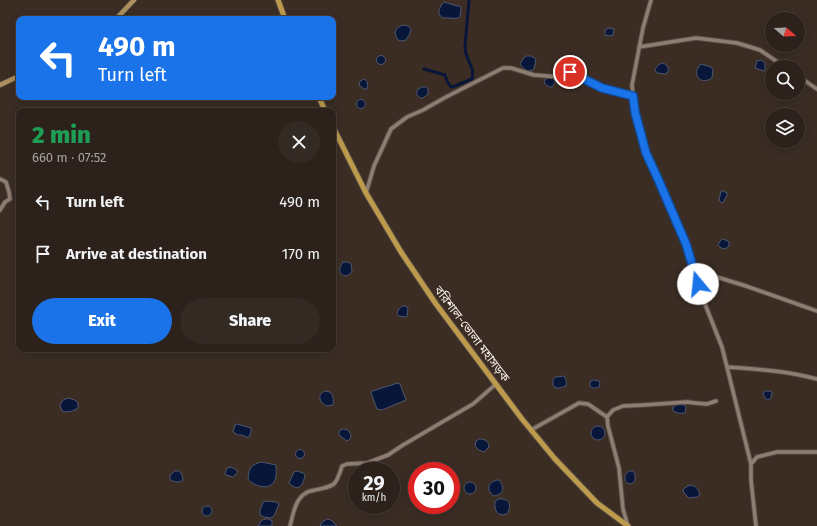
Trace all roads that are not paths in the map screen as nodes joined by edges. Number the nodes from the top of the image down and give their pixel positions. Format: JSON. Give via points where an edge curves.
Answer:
{"nodes":[{"id":1,"x":134,"y":0,"type":"edge"},
{"id":2,"x":278,"y":0,"type":"edge"},
{"id":3,"x":651,"y":0,"type":"edge"},
{"id":4,"x":119,"y":16,"type":"edge"},
{"id":5,"x":284,"y":16,"type":"edge"},
{"id":6,"x":639,"y":47,"type":"junction"},
{"id":7,"x":775,"y":60,"type":"edge"},
{"id":8,"x":16,"y":77,"type":"edge"},
{"id":9,"x":805,"y":81,"type":"edge"},
{"id":10,"x":0,"y":85,"type":"edge"},
{"id":11,"x":817,"y":89,"type":"edge"},
{"id":12,"x":633,"y":96,"type":"junction"},
{"id":13,"x":336,"y":133,"type":"edge"},
{"id":14,"x":0,"y":179,"type":"edge"},
{"id":15,"x":366,"y":193,"type":"junction"},
{"id":16,"x":0,"y":210,"type":"edge"},
{"id":17,"x":694,"y":270,"type":"junction"},
{"id":18,"x":817,"y":311,"type":"edge"},
{"id":19,"x":727,"y":367,"type":"junction"},
{"id":20,"x":817,"y":378,"type":"edge"},
{"id":21,"x":496,"y":384,"type":"junction"},
{"id":22,"x":716,"y":401,"type":"dead end"},
{"id":23,"x":607,"y":417,"type":"junction"},
{"id":24,"x":531,"y":430,"type":"junction"},
{"id":25,"x":817,"y":452,"type":"edge"},
{"id":26,"x":750,"y":464,"type":"junction"},
{"id":27,"x":290,"y":526,"type":"edge"},
{"id":28,"x":628,"y":526,"type":"edge"},
{"id":29,"x":756,"y":526,"type":"edge"}],
"edges":[{"from":1,"to":4,"type":"main road"},
{"from":2,"to":5,"type":"highway"},
{"from":3,"to":6,"type":"street"},
{"from":6,"to":7,"type":"street","via":[[696,38],[737,42],[760,50]]},
{"from":6,"to":12,"type":"street","via":[[632,86]]},
{"from":8,"to":10,"type":"main road"},
{"from":9,"to":11,"type":"street"},
{"from":12,"to":15,"type":"street","via":[[602,88],[570,72],[560,77],[534,75],[503,68],[407,117],[391,129],[374,166]]},
{"from":12,"to":17,"type":"street","via":[[646,153],[686,244]]},
{"from":13,"to":15,"type":"highway","name":"বরিশাল-ভোলা মহাসড়ক"},
{"from":14,"to":16,"type":"street","via":[[6,182],[10,199]]},
{"from":15,"to":21,"type":"highway","name":"বরিশাল-ভোলা মহাসড়ক","via":[[436,304]]},
{"from":17,"to":18,"type":"street"},
{"from":17,"to":19,"type":"street"},
{"from":19,"to":20,"type":"street","via":[[760,369]]},
{"from":19,"to":26,"type":"street"},
{"from":21,"to":24,"type":"highway","name":"বরিশাল-ভোলা মহাসড়ক"},
{"from":21,"to":27,"type":"street","via":[[473,404],[388,455],[367,463],[342,466],[338,480],[330,488],[306,492],[298,500]]},
{"from":22,"to":23,"type":"street","via":[[707,404],[687,402],[623,406],[613,410]]},
{"from":23,"to":24,"type":"street","via":[[588,404],[579,402]]},
{"from":23,"to":28,"type":"street","via":[[619,468],[623,509]]},
{"from":24,"to":28,"type":"highway","name":"বরিশাল-ভোলা মহাসড়ক","via":[[555,460],[597,503]]},
{"from":25,"to":26,"type":"street","via":[[777,452],[757,457]]},
{"from":26,"to":29,"type":"street"}]}
